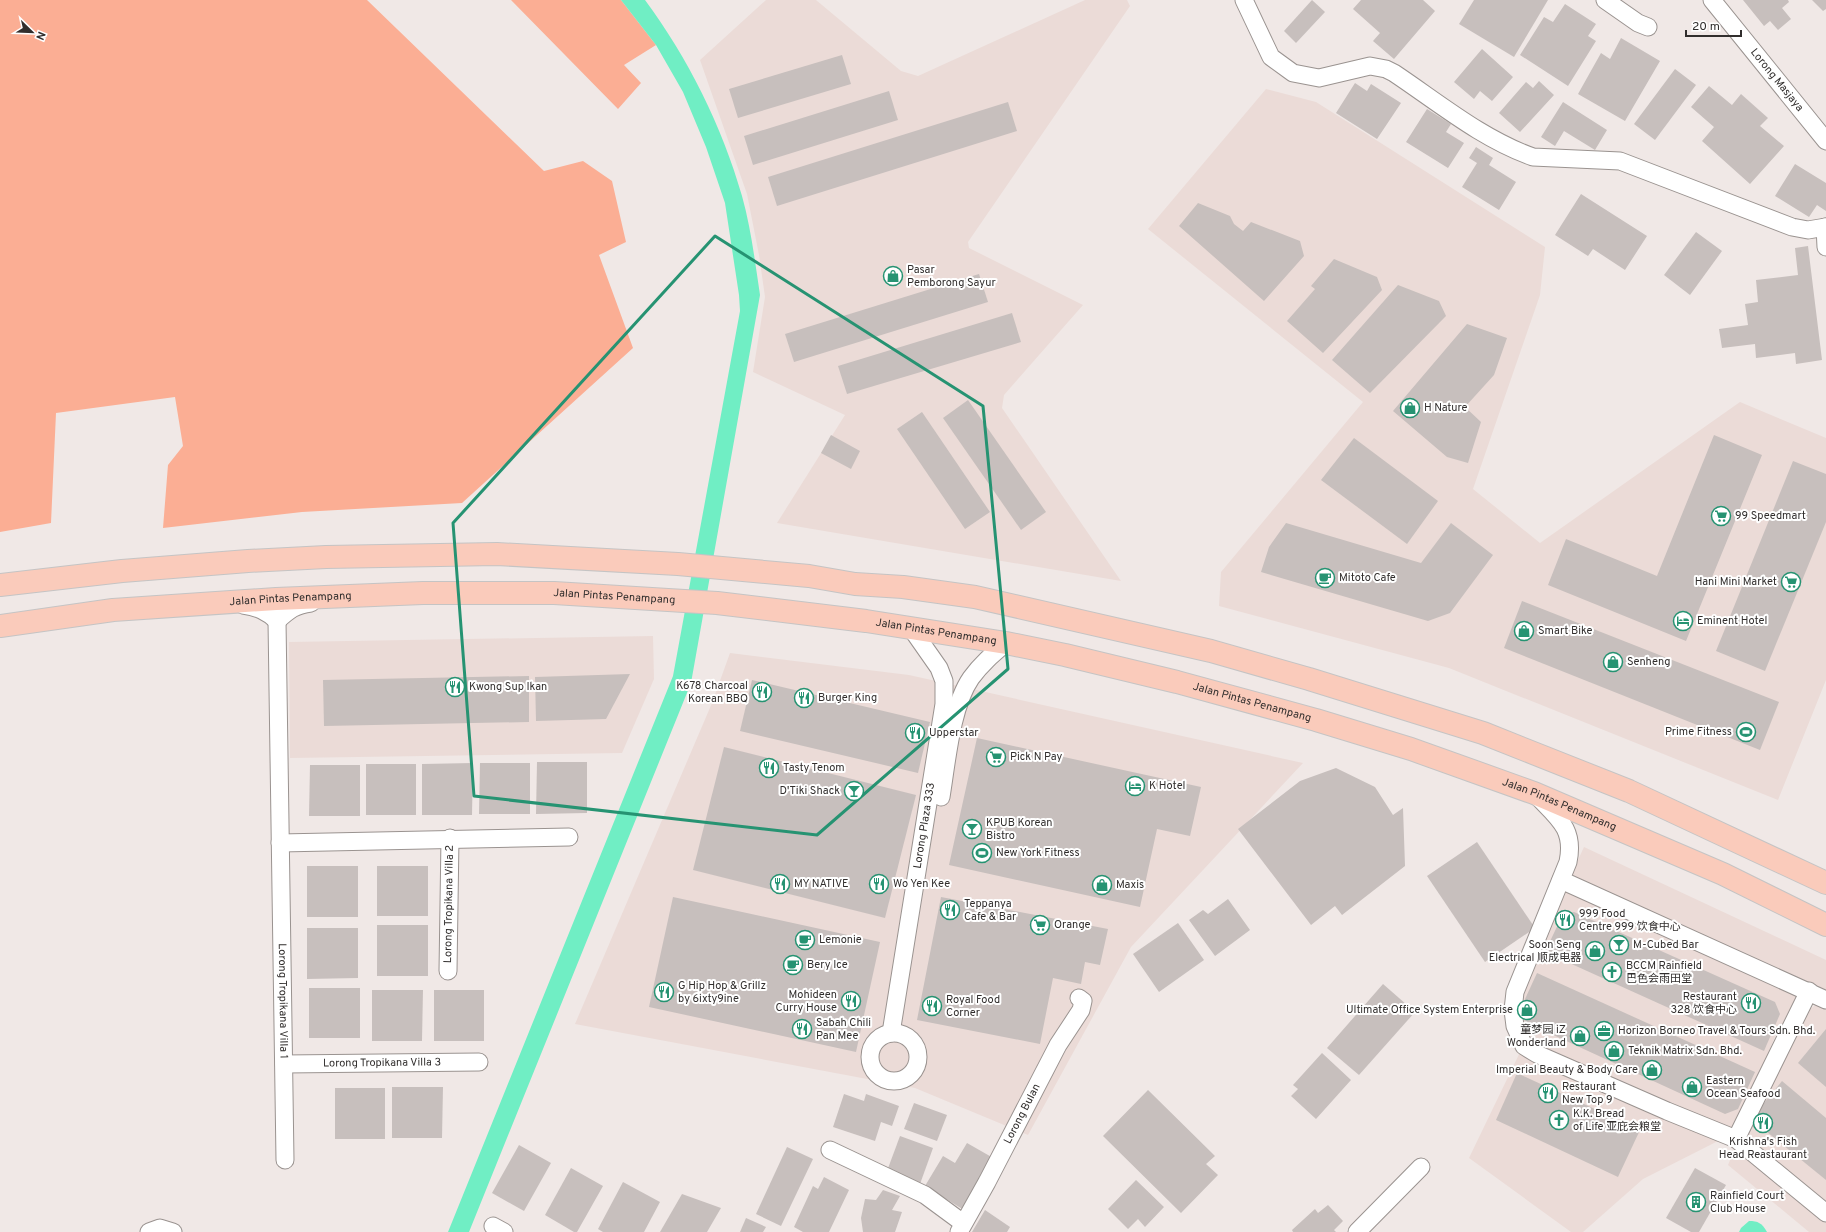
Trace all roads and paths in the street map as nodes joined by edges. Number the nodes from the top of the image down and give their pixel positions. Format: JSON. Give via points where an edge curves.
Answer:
{"nodes":[{"id":1,"x":1244,"y":0,"type":"edge"},
{"id":2,"x":1605,"y":0,"type":"edge"},
{"id":3,"x":1712,"y":0,"type":"edge"},
{"id":4,"x":1648,"y":27,"type":"dead end"},
{"id":5,"x":1826,"y":141,"type":"edge"},
{"id":6,"x":1826,"y":227,"type":"edge"},
{"id":7,"x":1826,"y":247,"type":"edge"},
{"id":8,"x":0,"y":585,"type":"edge"},
{"id":9,"x":383,"y":594,"type":"junction"},
{"id":10,"x":222,"y":602,"type":"junction"},
{"id":11,"x":278,"y":621,"type":"junction"},
{"id":12,"x":0,"y":626,"type":"edge"},
{"id":13,"x":911,"y":628,"type":"junction"},
{"id":14,"x":1006,"y":642,"type":"junction"},
{"id":15,"x":1534,"y":793,"type":"junction"},
{"id":16,"x":569,"y":837,"type":"dead end"},
{"id":17,"x":450,"y":838,"type":"junction"},
{"id":18,"x":280,"y":843,"type":"junction"},
{"id":19,"x":1560,"y":880,"type":"junction"},
{"id":20,"x":1826,"y":883,"type":"edge"},
{"id":21,"x":1826,"y":925,"type":"edge"},
{"id":22,"x":448,"y":970,"type":"dead end"},
{"id":23,"x":1809,"y":991,"type":"junction"},
{"id":24,"x":1079,"y":998,"type":"dead end"},
{"id":25,"x":1826,"y":1000,"type":"edge"},
{"id":26,"x":480,"y":1062,"type":"dead end"},
{"id":27,"x":284,"y":1064,"type":"junction"},
{"id":28,"x":1736,"y":1139,"type":"junction"},
{"id":29,"x":830,"y":1150,"type":"dead end"},
{"id":30,"x":285,"y":1160,"type":"dead end"},
{"id":31,"x":1420,"y":1167,"type":"dead end"},
{"id":32,"x":1826,"y":1213,"type":"edge"},
{"id":33,"x":961,"y":1228,"type":"edge"},
{"id":34,"x":149,"y":1232,"type":"edge"},
{"id":35,"x":173,"y":1232,"type":"edge"},
{"id":36,"x":1357,"y":1232,"type":"edge"}],
"edges":[{"from":1,"to":6,"type":"street","via":[[1270,57],[1293,73],[1319,78],[1370,66],[1386,69],[1482,133],[1533,157],[1620,161],[1792,227],[1808,230]]},
{"from":2,"to":4,"type":"street"},
{"from":3,"to":5,"type":"street","name":"Lorong Masjaya"},
{"from":6,"to":7,"type":"street"},
{"from":8,"to":20,"type":"main road","via":[[248,560],[496,554],[724,568],[975,597],[1211,651],[1483,733],[1629,791]]},
{"from":9,"to":10,"type":"main road","name":"Jalan Pintas Penampang"},
{"from":9,"to":11,"type":"street","via":[[298,605],[286,612]]},
{"from":9,"to":13,"type":"main road","name":"Jalan Pintas Penampang","via":[[554,593],[717,603]]},
{"from":10,"to":11,"type":"street","via":[[254,606],[269,613]]},
{"from":10,"to":12,"type":"main road","name":"Jalan Pintas Penampang","via":[[113,610]]},
{"from":11,"to":18,"type":"street","name":"Lorong Tropikana Villa 1"},
{"from":13,"to":14,"type":"main road","name":"Jalan Pintas Penampang"},
{"from":13,"to":14,"type":"street","name":"Lorong Plaza 333","via":[[939,668],[944,680],[944,704],[895,1033],[957,705],[965,687],[982,664]]},
{"from":14,"to":15,"type":"main road","name":"Jalan Pintas Penampang","via":[[1169,680],[1316,720],[1411,749]]},
{"from":15,"to":19,"type":"street","via":[[1566,829],[1570,840],[1568,862]]},
{"from":15,"to":21,"type":"main road","name":"Jalan Pintas Penampang","via":[[1723,874]]},
{"from":16,"to":17,"type":"street"},
{"from":17,"to":18,"type":"street"},
{"from":17,"to":22,"type":"street","name":"Lorong Tropikana Villa 2"},
{"from":18,"to":27,"type":"street","name":"Lorong Tropikana Villa 1"},
{"from":19,"to":23,"type":"street"},
{"from":19,"to":28,"type":"street","via":[[1515,992],[1515,1026],[1524,1046],[1537,1054]]},
{"from":23,"to":25,"type":"street"},
{"from":23,"to":28,"type":"street"},
{"from":24,"to":33,"type":"street","name":"Lorong Bulan","via":[[1083,1001],[1081,1010],[1058,1045]]},
{"from":26,"to":27,"type":"street","name":"Lorong Tropikana Villa 3"},
{"from":27,"to":30,"type":"street","name":"Lorong Tropikana Villa 1"},
{"from":28,"to":32,"type":"street"},
{"from":29,"to":33,"type":"street","via":[[925,1195]]},
{"from":31,"to":36,"type":"street"},
{"from":34,"to":35,"type":"street","via":[[160,1228]]}]}
